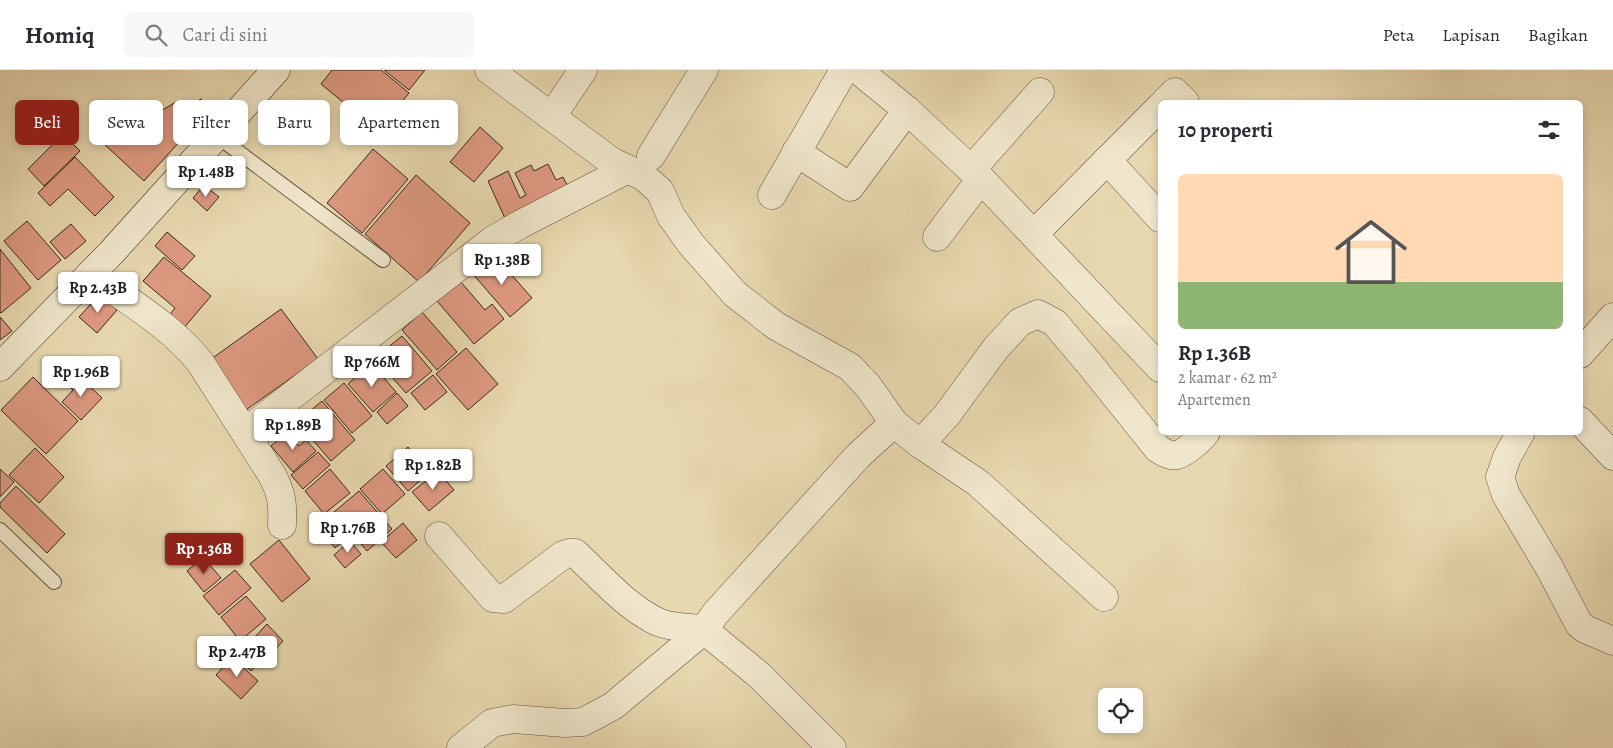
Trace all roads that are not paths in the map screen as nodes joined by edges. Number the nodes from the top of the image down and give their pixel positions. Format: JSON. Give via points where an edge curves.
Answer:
{"nodes":[{"id":1,"x":276,"y":70,"type":"edge"},
{"id":2,"x":489,"y":70,"type":"edge"},
{"id":3,"x":583,"y":70,"type":"edge"},
{"id":4,"x":704,"y":70,"type":"edge"},
{"id":5,"x":844,"y":70,"type":"edge"},
{"id":6,"x":858,"y":70,"type":"edge"},
{"id":7,"x":1040,"y":92,"type":"dead end"},
{"id":8,"x":1167,"y":100,"type":"edge"},
{"id":9,"x":1183,"y":100,"type":"edge"},
{"id":10,"x":248,"y":101,"type":"edge"},
{"id":11,"x":1158,"y":109,"type":"edge"},
{"id":12,"x":907,"y":110,"type":"junction"},
{"id":13,"x":552,"y":116,"type":"junction"},
{"id":14,"x":209,"y":145,"type":"edge"},
{"id":15,"x":229,"y":145,"type":"edge"},
{"id":16,"x":796,"y":152,"type":"junction"},
{"id":17,"x":651,"y":156,"type":"dead end"},
{"id":18,"x":1107,"y":160,"type":"junction"},
{"id":19,"x":628,"y":169,"type":"junction"},
{"id":20,"x":976,"y":175,"type":"junction"},
{"id":21,"x":772,"y":195,"type":"dead end"},
{"id":22,"x":1158,"y":216,"type":"edge"},
{"id":23,"x":1034,"y":234,"type":"junction"},
{"id":24,"x":937,"y":237,"type":"dead end"},
{"id":25,"x":383,"y":260,"type":"dead end"},
{"id":26,"x":91,"y":274,"type":"junction"},
{"id":27,"x":1613,"y":317,"type":"edge"},
{"id":28,"x":1583,"y":351,"type":"edge"},
{"id":29,"x":1158,"y":366,"type":"edge"},
{"id":30,"x":0,"y":367,"type":"edge"},
{"id":31,"x":894,"y":423,"type":"junction"},
{"id":32,"x":1583,"y":423,"type":"edge"},
{"id":33,"x":245,"y":432,"type":"junction"},
{"id":34,"x":1203,"y":435,"type":"edge"},
{"id":35,"x":1518,"y":435,"type":"edge"},
{"id":36,"x":920,"y":444,"type":"junction"},
{"id":37,"x":1613,"y":456,"type":"edge"},
{"id":38,"x":282,"y":526,"type":"dead end"},
{"id":39,"x":0,"y":530,"type":"edge"},
{"id":40,"x":439,"y":536,"type":"dead end"},
{"id":41,"x":54,"y":582,"type":"dead end"},
{"id":42,"x":1104,"y":597,"type":"dead end"},
{"id":43,"x":704,"y":630,"type":"junction"},
{"id":44,"x":1613,"y":641,"type":"edge"},
{"id":45,"x":461,"y":748,"type":"edge"},
{"id":46,"x":832,"y":748,"type":"edge"}],
"edges":[{"from":1,"to":10,"type":"street"},
{"from":2,"to":13,"type":"street"},
{"from":3,"to":13,"type":"street"},
{"from":4,"to":17,"type":"street"},
{"from":5,"to":16,"type":"street"},
{"from":6,"to":12,"type":"street"},
{"from":7,"to":20,"type":"street"},
{"from":8,"to":9,"type":"street","via":[[1175,92]]},
{"from":11,"to":18,"type":"street"},
{"from":12,"to":16,"type":"street","via":[[850,187]]},
{"from":12,"to":20,"type":"street"},
{"from":13,"to":19,"type":"street","via":[[611,161]]},
{"from":14,"to":26,"type":"street"},
{"from":15,"to":25,"type":"lane"},
{"from":16,"to":21,"type":"street"},
{"from":18,"to":22,"type":"street"},
{"from":18,"to":23,"type":"street"},
{"from":19,"to":31,"type":"street","via":[[644,177],[660,192],[671,216],[691,244],[735,294],[776,326],[850,366]]},
{"from":19,"to":33,"type":"street","via":[[493,240]]},
{"from":20,"to":23,"type":"street"},
{"from":20,"to":24,"type":"street"},
{"from":23,"to":29,"type":"street"},
{"from":26,"to":30,"type":"street"},
{"from":26,"to":33,"type":"street","via":[[189,349]]},
{"from":27,"to":28,"type":"street"},
{"from":31,"to":36,"type":"street"},
{"from":31,"to":43,"type":"street","via":[[858,456]]},
{"from":32,"to":37,"type":"street"},
{"from":33,"to":38,"type":"street","via":[[280,491]]},
{"from":34,"to":36,"type":"street","via":[[1176,456],[1158,449],[1055,323],[1038,314],[1020,322],[996,348],[942,421]]},
{"from":35,"to":44,"type":"street","via":[[1500,477],[1506,495],[1579,624]]},
{"from":36,"to":42,"type":"street","via":[[978,483]]},
{"from":39,"to":41,"type":"lane"},
{"from":40,"to":43,"type":"street","via":[[493,598],[504,599],[563,556],[575,553],[627,602],[659,622]]},
{"from":43,"to":45,"type":"street","via":[[613,706],[583,722],[513,719],[492,722]]},
{"from":43,"to":46,"type":"street","via":[[759,676]]}]}
